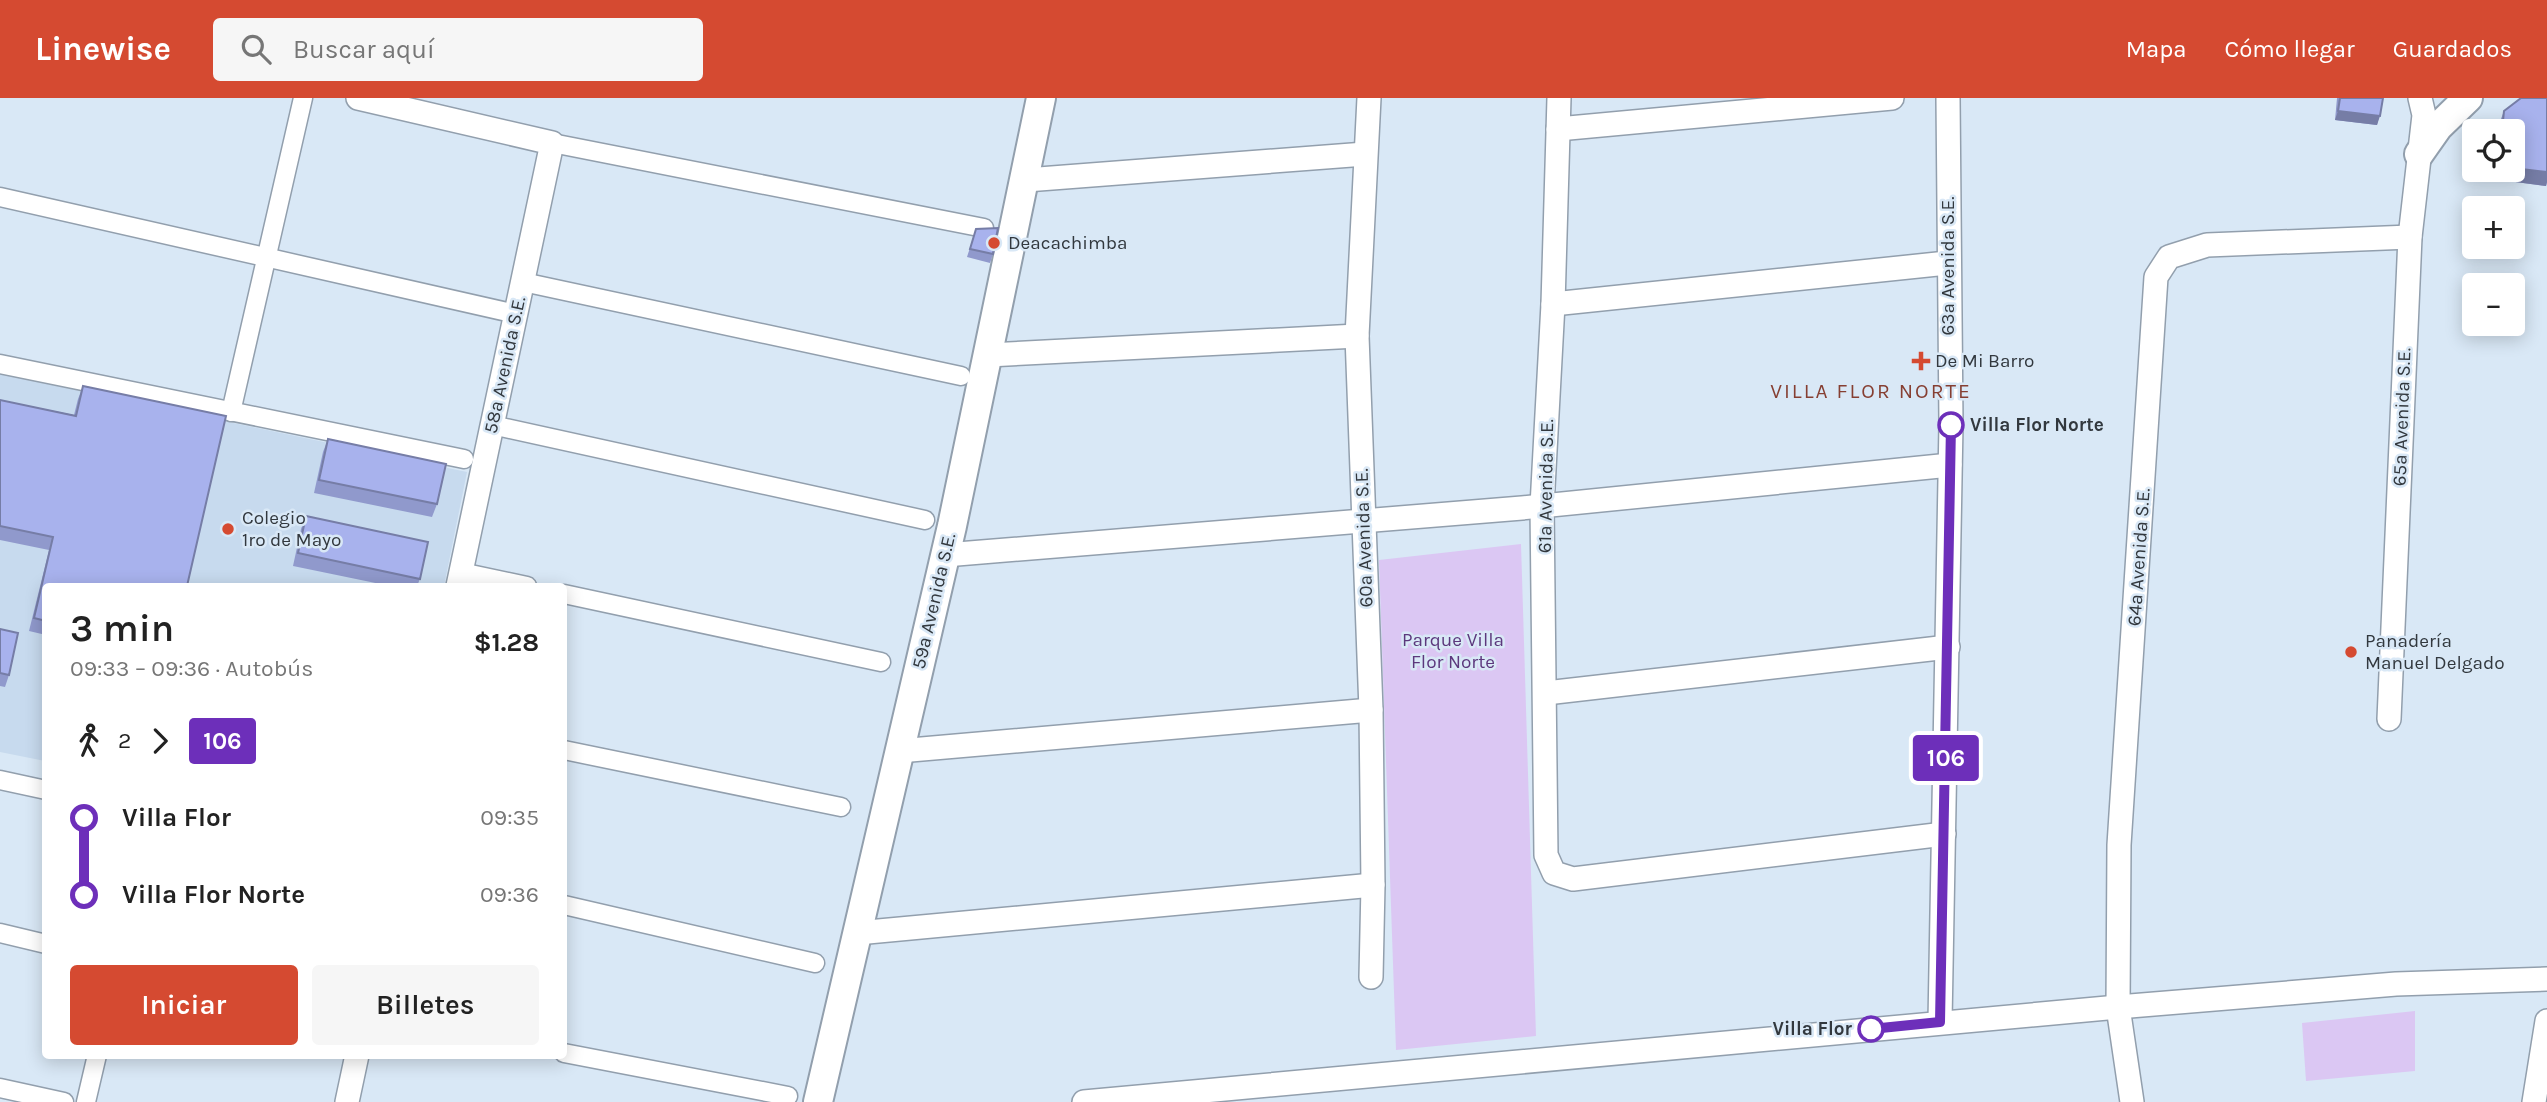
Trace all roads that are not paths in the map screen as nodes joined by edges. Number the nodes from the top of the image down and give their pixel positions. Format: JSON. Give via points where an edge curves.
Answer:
{"nodes":[{"id":1,"x":303,"y":98,"type":"edge"},
{"id":2,"x":358,"y":98,"type":"edge"},
{"id":3,"x":1041,"y":98,"type":"edge"},
{"id":4,"x":1369,"y":98,"type":"edge"},
{"id":5,"x":1559,"y":98,"type":"edge"},
{"id":6,"x":1892,"y":98,"type":"edge"},
{"id":7,"x":1948,"y":98,"type":"edge"},
{"id":8,"x":2468,"y":98,"type":"edge"},
{"id":9,"x":2426,"y":104,"type":"edge"},
{"id":10,"x":1558,"y":129,"type":"junction"},
{"id":11,"x":552,"y":143,"type":"junction"},
{"id":12,"x":1365,"y":154,"type":"junction"},
{"id":13,"x":2419,"y":154,"type":"junction"},
{"id":14,"x":1026,"y":180,"type":"junction"},
{"id":15,"x":0,"y":197,"type":"edge"},
{"id":16,"x":984,"y":228,"type":"edge"},
{"id":17,"x":2410,"y":237,"type":"junction"},
{"id":18,"x":267,"y":256,"type":"junction"},
{"id":19,"x":1947,"y":263,"type":"junction"},
{"id":20,"x":523,"y":282,"type":"junction"},
{"id":21,"x":1553,"y":304,"type":"junction"},
{"id":22,"x":516,"y":314,"type":"junction"},
{"id":23,"x":1357,"y":336,"type":"junction"},
{"id":24,"x":988,"y":355,"type":"junction"},
{"id":25,"x":0,"y":364,"type":"edge"},
{"id":26,"x":961,"y":376,"type":"dead end"},
{"id":27,"x":231,"y":412,"type":"junction"},
{"id":28,"x":492,"y":425,"type":"junction"},
{"id":29,"x":464,"y":460,"type":"dead end"},
{"id":30,"x":1950,"y":465,"type":"junction"},
{"id":31,"x":1542,"y":506,"type":"junction"},
{"id":32,"x":925,"y":520,"type":"dead end"},
{"id":33,"x":1363,"y":522,"type":"junction"},
{"id":34,"x":945,"y":555,"type":"junction"},
{"id":35,"x":459,"y":579,"type":"edge"},
{"id":36,"x":498,"y":583,"type":"edge"},
{"id":37,"x":567,"y":595,"type":"edge"},
{"id":38,"x":1948,"y":647,"type":"junction"},
{"id":39,"x":881,"y":662,"type":"dead end"},
{"id":40,"x":1546,"y":693,"type":"junction"},
{"id":41,"x":1371,"y":710,"type":"junction"},
{"id":42,"x":2389,"y":719,"type":"dead end"},
{"id":43,"x":567,"y":751,"type":"edge"},
{"id":44,"x":899,"y":751,"type":"junction"},
{"id":45,"x":0,"y":780,"type":"edge"},
{"id":46,"x":42,"y":789,"type":"edge"},
{"id":47,"x":841,"y":807,"type":"dead end"},
{"id":48,"x":1944,"y":834,"type":"junction"},
{"id":49,"x":1373,"y":885,"type":"junction"},
{"id":50,"x":567,"y":906,"type":"edge"},
{"id":51,"x":0,"y":933,"type":"edge"},
{"id":52,"x":857,"y":933,"type":"junction"},
{"id":53,"x":42,"y":943,"type":"edge"},
{"id":54,"x":816,"y":963,"type":"dead end"},
{"id":55,"x":1371,"y":977,"type":"dead end"},
{"id":56,"x":2547,"y":979,"type":"edge"},
{"id":57,"x":2118,"y":1007,"type":"junction"},
{"id":58,"x":1940,"y":1022,"type":"junction"},
{"id":59,"x":2546,"y":1028,"type":"edge"},
{"id":60,"x":567,"y":1054,"type":"edge"},
{"id":61,"x":96,"y":1059,"type":"edge"},
{"id":62,"x":355,"y":1059,"type":"edge"},
{"id":63,"x":0,"y":1088,"type":"edge"},
{"id":64,"x":788,"y":1096,"type":"dead end"},
{"id":65,"x":64,"y":1102,"type":"edge"},
{"id":66,"x":86,"y":1102,"type":"edge"},
{"id":67,"x":347,"y":1102,"type":"edge"},
{"id":68,"x":818,"y":1102,"type":"edge"},
{"id":69,"x":1084,"y":1102,"type":"edge"},
{"id":70,"x":2132,"y":1102,"type":"edge"},
{"id":71,"x":2534,"y":1102,"type":"edge"}],
"edges":[{"from":1,"to":18,"type":"street"},
{"from":2,"to":11,"type":"street"},
{"from":3,"to":14,"type":"street","name":"59a Avenida S.E."},
{"from":4,"to":12,"type":"street","name":"60a Avenida S.E."},
{"from":5,"to":10,"type":"street","name":"61a Avenida S.E."},
{"from":6,"to":10,"type":"street"},
{"from":7,"to":19,"type":"street","name":"63a Avenida S.E."},
{"from":8,"to":13,"type":"street"},
{"from":9,"to":13,"type":"street","name":"65a Avenida S.E."},
{"from":10,"to":21,"type":"street","name":"61a Avenida S.E."},
{"from":11,"to":16,"type":"street"},
{"from":11,"to":20,"type":"street","name":"58a Avenida S.E."},
{"from":12,"to":14,"type":"street"},
{"from":12,"to":23,"type":"street","name":"60a Avenida S.E."},
{"from":13,"to":17,"type":"street","name":"65a Avenida S.E."},
{"from":14,"to":24,"type":"street","name":"59a Avenida S.E."},
{"from":15,"to":18,"type":"street"},
{"from":17,"to":42,"type":"street","name":"65a Avenida S.E."},
{"from":17,"to":57,"type":"street","name":"64a Avenida S.E.","via":[[2207,245],[2169,257],[2156,277],[2119,845]]},
{"from":18,"to":22,"type":"street"},
{"from":18,"to":27,"type":"street"},
{"from":19,"to":21,"type":"street"},
{"from":19,"to":30,"type":"street","name":"63a Avenida S.E."},
{"from":20,"to":22,"type":"street","name":"58a Avenida S.E."},
{"from":20,"to":26,"type":"street"},
{"from":21,"to":31,"type":"street","name":"61a Avenida S.E."},
{"from":22,"to":28,"type":"street","name":"58a Avenida S.E."},
{"from":23,"to":24,"type":"street"},
{"from":23,"to":33,"type":"street","name":"60a Avenida S.E."},
{"from":24,"to":34,"type":"street","name":"59a Avenida S.E."},
{"from":25,"to":27,"type":"street"},
{"from":27,"to":29,"type":"street"},
{"from":28,"to":32,"type":"street"},
{"from":28,"to":35,"type":"street","name":"58a Avenida S.E."},
{"from":30,"to":31,"type":"street"},
{"from":30,"to":38,"type":"street","name":"63a Avenida S.E."},
{"from":31,"to":33,"type":"street"},
{"from":31,"to":40,"type":"street","name":"61a Avenida S.E."},
{"from":33,"to":34,"type":"street"},
{"from":33,"to":41,"type":"street","name":"60a Avenida S.E."},
{"from":34,"to":44,"type":"street","name":"59a Avenida S.E."},
{"from":35,"to":36,"type":"street"},
{"from":37,"to":39,"type":"street"},
{"from":38,"to":40,"type":"street"},
{"from":38,"to":48,"type":"street","name":"63a Avenida S.E."},
{"from":40,"to":48,"type":"street","name":"61a Avenida S.E.","via":[[1546,855],[1554,873],[1573,878]]},
{"from":41,"to":44,"type":"street"},
{"from":41,"to":49,"type":"street","name":"60a Avenida S.E."},
{"from":43,"to":47,"type":"street"},
{"from":44,"to":52,"type":"street","name":"59a Avenida S.E."},
{"from":45,"to":46,"type":"street"},
{"from":48,"to":58,"type":"street","name":"63a Avenida S.E."},
{"from":49,"to":52,"type":"street"},
{"from":49,"to":55,"type":"street","name":"60a Avenida S.E."},
{"from":50,"to":54,"type":"street"},
{"from":51,"to":53,"type":"street"},
{"from":52,"to":68,"type":"street","name":"59a Avenida S.E."},
{"from":56,"to":57,"type":"street","via":[[2396,984]]},
{"from":57,"to":58,"type":"street"},
{"from":57,"to":70,"type":"street","name":"64a Avenida S.E."},
{"from":58,"to":69,"type":"street"},
{"from":59,"to":71,"type":"street"},
{"from":60,"to":64,"type":"street"},
{"from":61,"to":66,"type":"street"},
{"from":62,"to":67,"type":"street"},
{"from":63,"to":65,"type":"street"}]}
